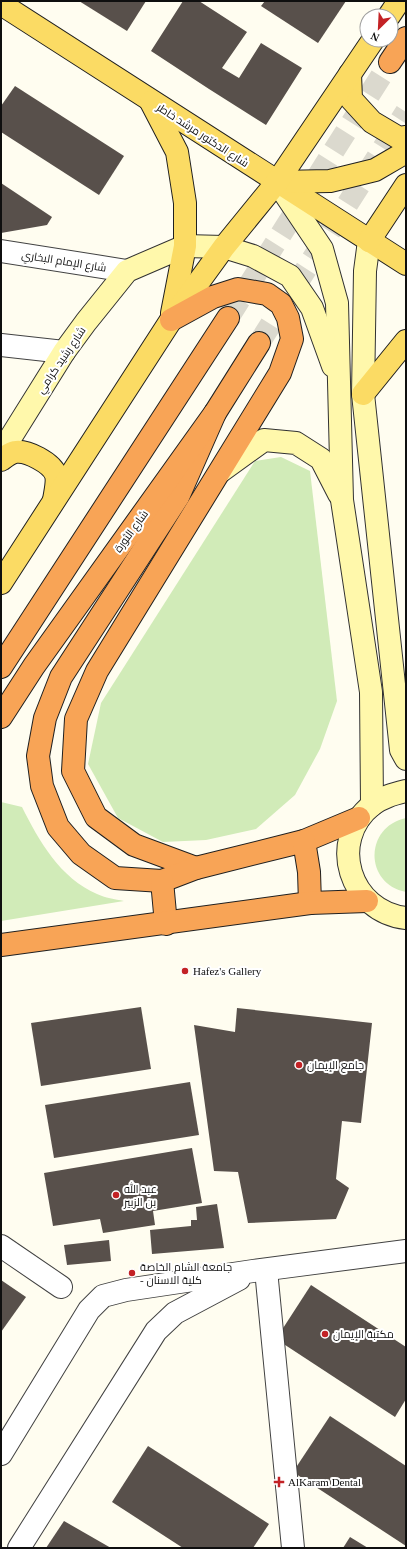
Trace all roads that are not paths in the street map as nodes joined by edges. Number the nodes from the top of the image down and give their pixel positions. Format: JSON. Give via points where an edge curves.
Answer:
{"nodes":[{"id":1,"x":1,"y":4,"type":"edge"},
{"id":2,"x":406,"y":38,"type":"edge"},
{"id":3,"x":368,"y":48,"type":"edge"},
{"id":4,"x":390,"y":62,"type":"tunnel mouth"},
{"id":5,"x":350,"y":74,"type":"junction"},
{"id":6,"x":150,"y":101,"type":"junction"},
{"id":7,"x":406,"y":138,"type":"edge"},
{"id":8,"x":406,"y":152,"type":"edge"},
{"id":9,"x":276,"y":182,"type":"junction"},
{"id":10,"x":406,"y":185,"type":"edge"},
{"id":11,"x":369,"y":241,"type":"junction"},
{"id":12,"x":185,"y":246,"type":"junction"},
{"id":13,"x":224,"y":247,"type":"junction"},
{"id":14,"x":1,"y":251,"type":"edge"},
{"id":15,"x":406,"y":264,"type":"edge"},
{"id":16,"x":128,"y":271,"type":"junction"},
{"id":17,"x":228,"y":318,"type":"tunnel mouth"},
{"id":18,"x":171,"y":320,"type":"junction"},
{"id":19,"x":406,"y":341,"type":"edge"},
{"id":20,"x":258,"y":343,"type":"tunnel mouth"},
{"id":21,"x":1,"y":345,"type":"edge"},
{"id":22,"x":64,"y":352,"type":"junction"},
{"id":23,"x":338,"y":382,"type":"junction"},
{"id":24,"x":363,"y":394,"type":"junction"},
{"id":25,"x":215,"y":413,"type":"junction"},
{"id":26,"x":1,"y":453,"type":"edge"},
{"id":27,"x":1,"y":460,"type":"edge"},
{"id":28,"x":221,"y":471,"type":"junction"},
{"id":29,"x":54,"y":500,"type":"junction"},
{"id":30,"x":342,"y":500,"type":"junction"},
{"id":31,"x":1,"y":583,"type":"edge"},
{"id":32,"x":1,"y":667,"type":"edge"},
{"id":33,"x":1,"y":717,"type":"edge"},
{"id":34,"x":406,"y":759,"type":"edge"},
{"id":35,"x":406,"y":791,"type":"edge"},
{"id":36,"x":366,"y":812,"type":"junction"},
{"id":37,"x":304,"y":841,"type":"junction"},
{"id":38,"x":196,"y":868,"type":"junction"},
{"id":39,"x":162,"y":881,"type":"junction"},
{"id":40,"x":367,"y":901,"type":"junction"},
{"id":41,"x":310,"y":903,"type":"junction"},
{"id":42,"x":406,"y":918,"type":"edge"},
{"id":43,"x":166,"y":924,"type":"junction"},
{"id":44,"x":1,"y":946,"type":"edge"},
{"id":45,"x":1,"y":1246,"type":"edge"},
{"id":46,"x":406,"y":1252,"type":"edge"},
{"id":47,"x":260,"y":1270,"type":"junction"},
{"id":48,"x":61,"y":1287,"type":"dead end"},
{"id":49,"x":1,"y":1454,"type":"edge"},
{"id":50,"x":19,"y":1548,"type":"edge"},
{"id":51,"x":293,"y":1548,"type":"edge"}],
"edges":[{"from":1,"to":6,"type":"main road","name":"شارع الدكتور مرشد خاطر"},
{"from":2,"to":4,"type":"highway"},
{"from":3,"to":5,"type":"main road"},
{"from":5,"to":7,"type":"main road","via":[[351,99],[372,122],[399,138]]},
{"from":5,"to":9,"type":"main road"},
{"from":6,"to":9,"type":"main road","name":"شارع الدكتور مرشد خاطر"},
{"from":6,"to":12,"type":"main road","via":[[178,152],[185,203]]},
{"from":8,"to":9,"type":"main road","via":[[375,170],[330,182]]},
{"from":9,"to":11,"type":"main road","name":"شارع الدكتور مرشد خاطر"},
{"from":9,"to":13,"type":"main road"},
{"from":9,"to":23,"type":"main road","via":[[322,249],[337,303]]},
{"from":10,"to":11,"type":"main road"},
{"from":11,"to":15,"type":"main road","name":"شارع الدكتور مرشد خاطر"},
{"from":11,"to":24,"type":"main road","via":[[365,271]]},
{"from":12,"to":13,"type":"main road"},
{"from":12,"to":16,"type":"main road"},
{"from":12,"to":18,"type":"main road"},
{"from":13,"to":18,"type":"main road"},
{"from":13,"to":23,"type":"main road","via":[[253,256],[290,276],[312,308]]},
{"from":14,"to":16,"type":"street","name":"شارع الإمام البخاري"},
{"from":16,"to":22,"type":"main road","name":"شارع رشيد كرامي"},
{"from":17,"to":32,"type":"highway"},
{"from":18,"to":28,"type":"highway","via":[[213,297],[238,289],[267,294],[281,304],[288,318],[292,339],[280,373]]},
{"from":18,"to":29,"type":"main road"},
{"from":19,"to":24,"type":"main road"},
{"from":20,"to":25,"type":"highway","name":"شارع الثورة"},
{"from":21,"to":22,"type":"street"},
{"from":22,"to":26,"type":"main road","name":"شارع رشيد كرامي"},
{"from":23,"to":30,"type":"main road"},
{"from":24,"to":34,"type":"main road","via":[[401,750]]},
{"from":25,"to":33,"type":"highway","name":"شارع الثورة","via":[[34,666]]},
{"from":25,"to":39,"type":"highway","via":[[178,496],[61,677],[45,718],[38,756],[42,786],[58,827],[81,854],[116,878]]},
{"from":27,"to":29,"type":"main road","via":[[14,452],[23,452],[31,454],[52,468],[56,475]]},
{"from":28,"to":30,"type":"main road","via":[[264,440],[296,442],[321,459]]},
{"from":28,"to":38,"type":"highway","via":[[97,670],[76,719],[73,771],[96,817],[134,845]]},
{"from":29,"to":31,"type":"main road"},
{"from":30,"to":36,"type":"main road","via":[[371,692]]},
{"from":35,"to":36,"type":"main road","via":[[388,796]]},
{"from":36,"to":37,"type":"highway"},
{"from":36,"to":40,"type":"main road","via":[[351,834],[348,852],[354,881]]},
{"from":37,"to":38,"type":"highway"},
{"from":37,"to":41,"type":"highway"},
{"from":38,"to":39,"type":"highway"},
{"from":39,"to":43,"type":"highway"},
{"from":40,"to":41,"type":"highway"},
{"from":40,"to":42,"type":"main road","via":[[381,911]]},
{"from":41,"to":43,"type":"highway"},
{"from":43,"to":44,"type":"highway"},
{"from":45,"to":48,"type":"street"},
{"from":46,"to":47,"type":"street"},
{"from":47,"to":49,"type":"street","via":[[126,1290],[103,1296],[89,1310]]},
{"from":47,"to":50,"type":"street","via":[[175,1313],[156,1332]]},
{"from":47,"to":51,"type":"street"}]}
